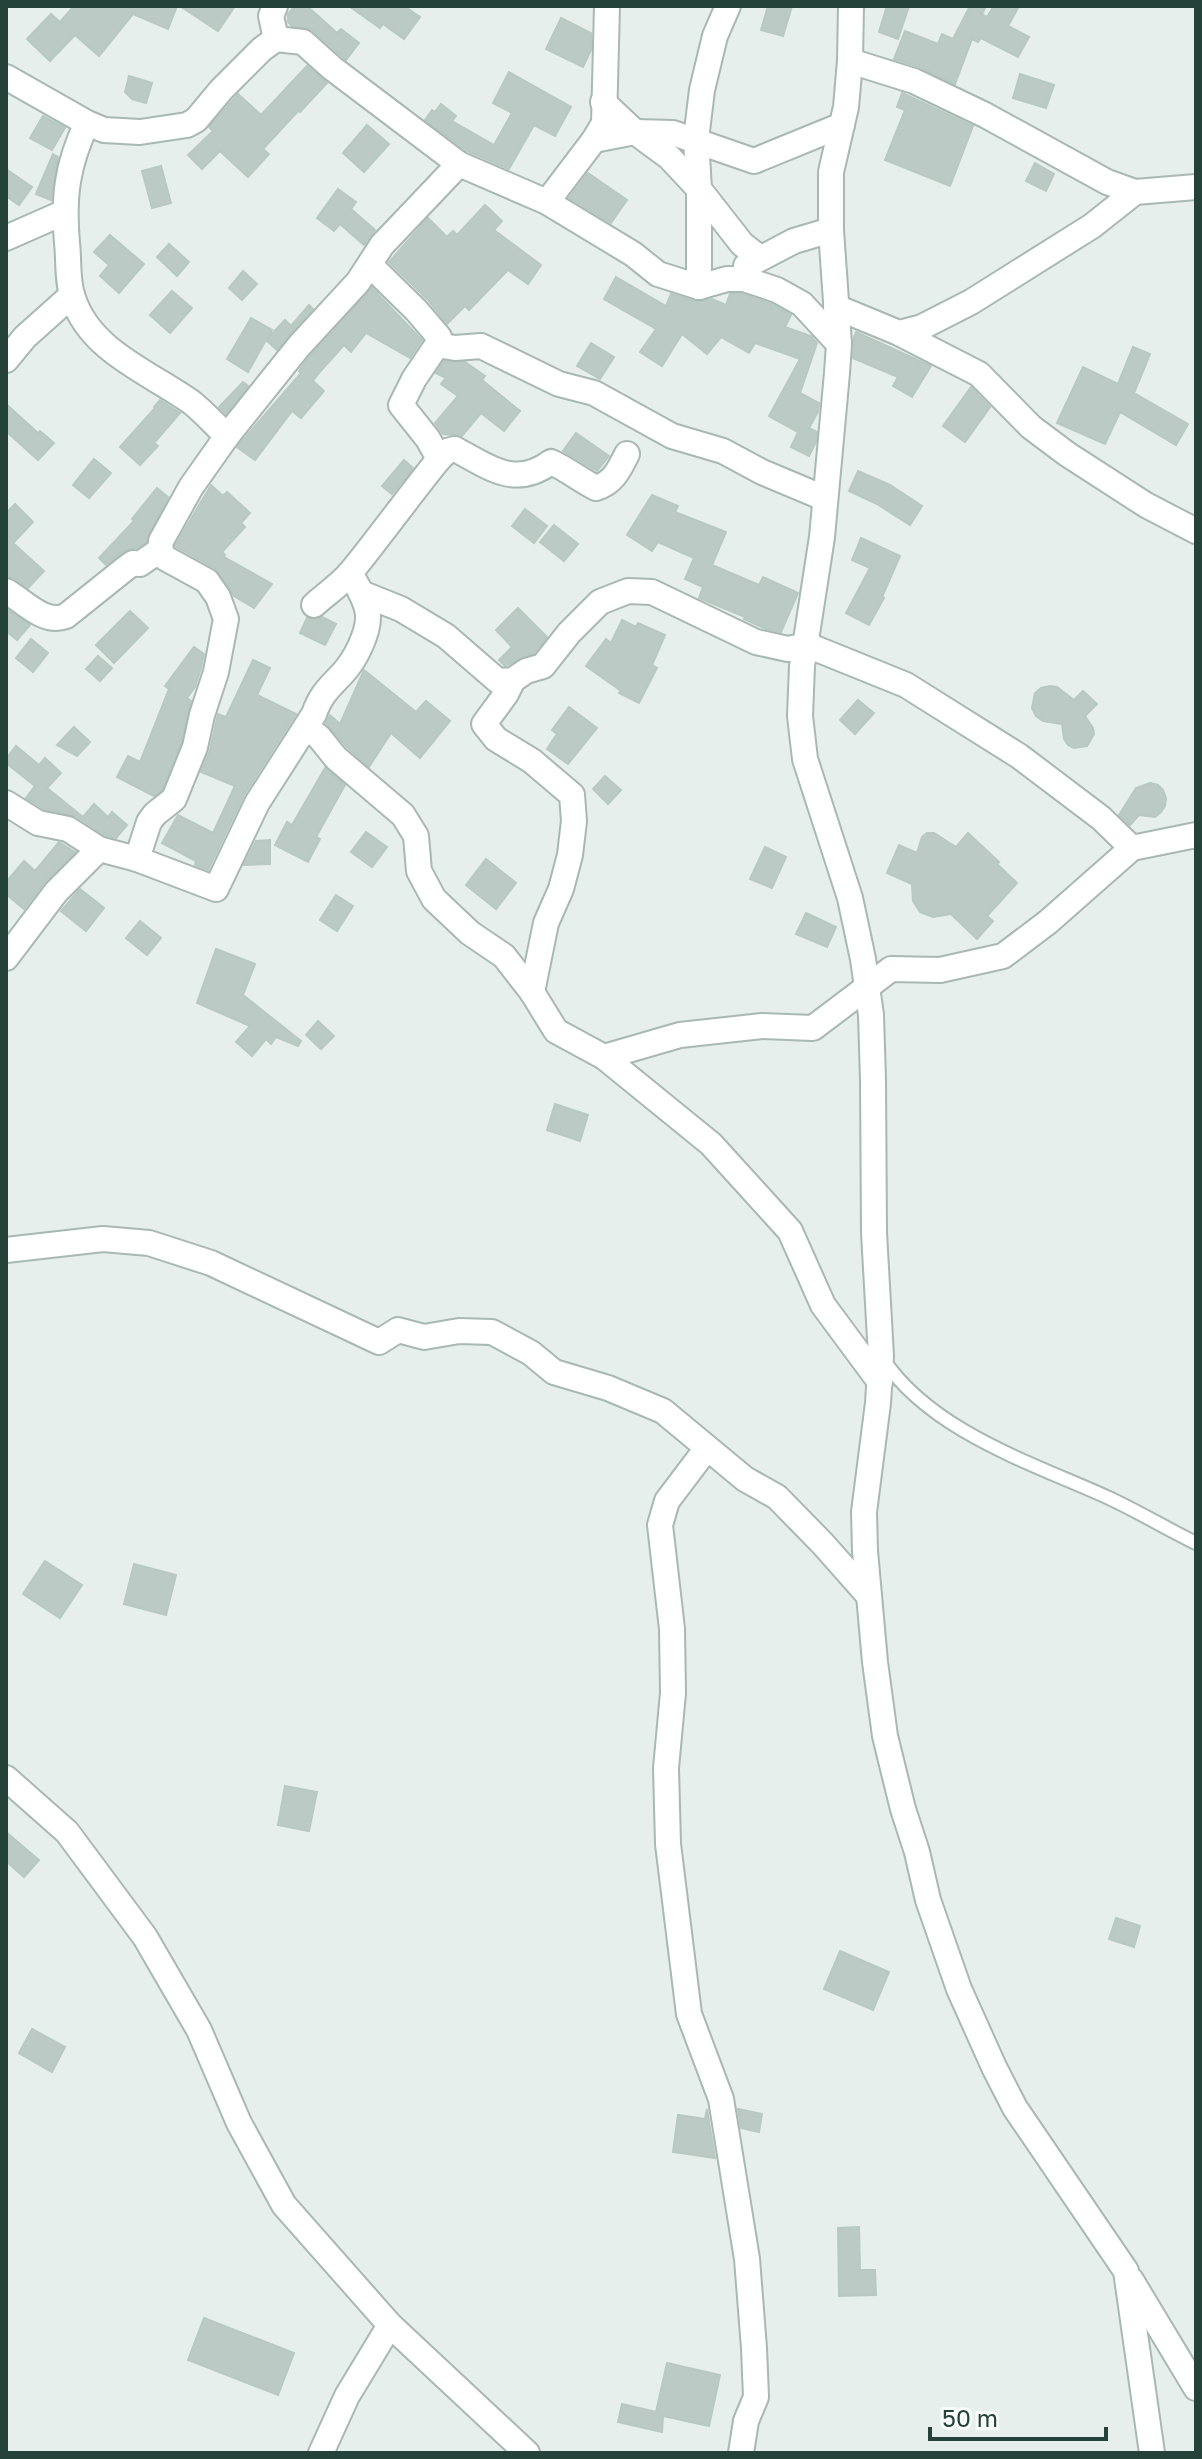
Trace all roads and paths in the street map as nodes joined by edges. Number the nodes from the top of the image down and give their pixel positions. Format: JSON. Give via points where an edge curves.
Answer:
{"nodes":[{"id":1,"x":275,"y":6,"type":"edge"},
{"id":2,"x":607,"y":6,"type":"edge"},
{"id":3,"x":728,"y":6,"type":"edge"},
{"id":4,"x":851,"y":6,"type":"edge"},
{"id":5,"x":276,"y":39,"type":"junction"},
{"id":6,"x":850,"y":61,"type":"junction"},
{"id":7,"x":6,"y":77,"type":"edge"},
{"id":8,"x":603,"y":102,"type":"junction"},
{"id":9,"x":87,"y":123,"type":"junction"},
{"id":10,"x":842,"y":125,"type":"junction"},
{"id":11,"x":635,"y":132,"type":"junction"},
{"id":12,"x":696,"y":139,"type":"junction"},
{"id":13,"x":594,"y":140,"type":"junction"},
{"id":14,"x":459,"y":164,"type":"junction"},
{"id":15,"x":1196,"y":187,"type":"edge"},
{"id":16,"x":699,"y":189,"type":"junction"},
{"id":17,"x":1135,"y":192,"type":"junction"},
{"id":18,"x":547,"y":202,"type":"junction"},
{"id":19,"x":65,"y":212,"type":"junction"},
{"id":20,"x":831,"y":230,"type":"junction"},
{"id":21,"x":6,"y":238,"type":"edge"},
{"id":22,"x":760,"y":258,"type":"junction"},
{"id":23,"x":370,"y":265,"type":"junction"},
{"id":24,"x":727,"y":279,"type":"junction"},
{"id":25,"x":699,"y":287,"type":"junction"},
{"id":26,"x":72,"y":295,"type":"junction"},
{"id":27,"x":836,"y":307,"type":"junction"},
{"id":28,"x":899,"y":333,"type":"junction"},
{"id":29,"x":839,"y":344,"type":"junction"},
{"id":30,"x":437,"y":345,"type":"junction"},
{"id":31,"x":6,"y":360,"type":"edge"},
{"id":32,"x":227,"y":436,"type":"junction"},
{"id":33,"x":627,"y":454,"type":"dead end"},
{"id":34,"x":439,"y":459,"type":"junction"},
{"id":35,"x":824,"y":498,"type":"junction"},
{"id":36,"x":1196,"y":531,"type":"edge"},
{"id":37,"x":160,"y":550,"type":"junction"},
{"id":38,"x":356,"y":583,"type":"junction"},
{"id":39,"x":6,"y":591,"type":"edge"},
{"id":40,"x":314,"y":605,"type":"dead end"},
{"id":41,"x":807,"y":645,"type":"junction"},
{"id":42,"x":513,"y":680,"type":"junction"},
{"id":43,"x":306,"y":727,"type":"junction"},
{"id":44,"x":6,"y":803,"type":"edge"},
{"id":45,"x":1196,"y":835,"type":"edge"},
{"id":46,"x":1132,"y":848,"type":"junction"},
{"id":47,"x":99,"y":849,"type":"junction"},
{"id":48,"x":137,"y":859,"type":"junction"},
{"id":49,"x":6,"y":958,"type":"edge"},
{"id":50,"x":867,"y":986,"type":"junction"},
{"id":51,"x":532,"y":992,"type":"junction"},
{"id":52,"x":604,"y":1057,"type":"junction"},
{"id":53,"x":6,"y":1250,"type":"edge"},
{"id":54,"x":881,"y":1356,"type":"junction"},
{"id":55,"x":880,"y":1382,"type":"junction"},
{"id":56,"x":707,"y":1448,"type":"junction"},
{"id":57,"x":1196,"y":1543,"type":"edge"},
{"id":58,"x":869,"y":1596,"type":"junction"},
{"id":59,"x":6,"y":1778,"type":"edge"},
{"id":60,"x":1126,"y":2271,"type":"junction"},
{"id":61,"x":390,"y":2325,"type":"junction"},
{"id":62,"x":1196,"y":2388,"type":"edge"},
{"id":63,"x":321,"y":2453,"type":"edge"},
{"id":64,"x":527,"y":2453,"type":"edge"},
{"id":65,"x":741,"y":2453,"type":"edge"},
{"id":66,"x":1152,"y":2453,"type":"edge"}],
"edges":[{"from":1,"to":5,"type":"street","via":[[271,16]]},
{"from":2,"to":8,"type":"street"},
{"from":3,"to":12,"type":"street","via":[[702,90]]},
{"from":4,"to":6,"type":"street"},
{"from":5,"to":9,"type":"street","via":[[187,125],[140,132],[104,130]]},
{"from":5,"to":14,"type":"street","via":[[303,42]]},
{"from":6,"to":10,"type":"street"},
{"from":6,"to":17,"type":"street","via":[[914,81]]},
{"from":7,"to":9,"type":"street"},
{"from":8,"to":11,"type":"street"},
{"from":8,"to":13,"type":"street","via":[[604,123]]},
{"from":9,"to":19,"type":"street","via":[[74,150]]},
{"from":10,"to":12,"type":"street","via":[[754,161]]},
{"from":10,"to":20,"type":"street","via":[[831,172]]},
{"from":11,"to":12,"type":"street"},
{"from":11,"to":13,"type":"street"},
{"from":11,"to":16,"type":"street"},
{"from":12,"to":16,"type":"street"},
{"from":13,"to":18,"type":"street"},
{"from":14,"to":18,"type":"street"},
{"from":14,"to":23,"type":"street","via":[[382,245]]},
{"from":15,"to":17,"type":"street"},
{"from":16,"to":22,"type":"street","via":[[742,244]]},
{"from":16,"to":25,"type":"street"},
{"from":17,"to":28,"type":"street","via":[[1092,226],[971,302]]},
{"from":18,"to":25,"type":"street","via":[[658,274]]},
{"from":19,"to":21,"type":"street"},
{"from":19,"to":26,"type":"street"},
{"from":20,"to":22,"type":"street"},
{"from":20,"to":27,"type":"street"},
{"from":22,"to":24,"type":"street"},
{"from":23,"to":30,"type":"street","via":[[423,317],[439,337]]},
{"from":23,"to":32,"type":"street"},
{"from":24,"to":25,"type":"street"},
{"from":24,"to":29,"type":"street","via":[[744,279],[802,304]]},
{"from":26,"to":31,"type":"street"},
{"from":26,"to":32,"type":"street","via":[[82,320],[115,354],[193,403]]},
{"from":27,"to":28,"type":"street"},
{"from":27,"to":29,"type":"street"},
{"from":28,"to":36,"type":"street","via":[[979,374],[1031,427],[1067,454]]},
{"from":29,"to":35,"type":"street"},
{"from":30,"to":34,"type":"street","via":[[401,405]]},
{"from":30,"to":35,"type":"street","via":[[481,346],[559,384],[594,393],[672,436],[723,451]]},
{"from":32,"to":37,"type":"street","via":[[191,487]]},
{"from":33,"to":34,"type":"street","via":[[617,475],[596,488],[551,462],[520,476],[505,475],[455,449]]},
{"from":34,"to":38,"type":"street","via":[[362,556]]},
{"from":35,"to":41,"type":"street"},
{"from":37,"to":39,"type":"street","via":[[133,563],[58,619],[45,617]]},
{"from":37,"to":48,"type":"street","via":[[207,581],[226,619],[195,747],[174,799],[149,822]]},
{"from":38,"to":40,"type":"street"},
{"from":38,"to":42,"type":"street","via":[[446,636],[498,681]]},
{"from":38,"to":43,"type":"street","via":[[368,614],[365,631],[351,664],[328,687]]},
{"from":41,"to":42,"type":"street","via":[[788,649],[756,642],[652,592],[628,591],[600,602],[543,666]]},
{"from":41,"to":46,"type":"street","via":[[919,693],[1019,756]]},
{"from":41,"to":50,"type":"street","via":[[800,716],[805,759],[850,898]]},
{"from":42,"to":51,"type":"street","via":[[484,724],[496,739],[572,795],[573,808],[570,855],[546,923]]},
{"from":43,"to":48,"type":"street","via":[[257,803],[216,889]]},
{"from":43,"to":51,"type":"street","via":[[403,815],[416,836],[419,871],[434,899],[504,956]]},
{"from":44,"to":47,"type":"street","via":[[38,823],[68,829]]},
{"from":45,"to":46,"type":"street"},
{"from":46,"to":50,"type":"street","via":[[1003,956],[940,970],[891,969]]},
{"from":47,"to":48,"type":"street"},
{"from":47,"to":49,"type":"street","via":[[56,892]]},
{"from":50,"to":52,"type":"street","via":[[813,1028],[762,1026],[680,1035]]},
{"from":50,"to":54,"type":"street"},
{"from":51,"to":52,"type":"street","via":[[556,1031]]},
{"from":52,"to":55,"type":"street","via":[[711,1144],[790,1231],[823,1305]]},
{"from":53,"to":56,"type":"street","via":[[103,1239],[149,1243],[211,1263],[379,1342],[398,1330],[424,1337],[492,1332],[554,1372],[663,1411]]},
{"from":54,"to":55,"type":"street"},
{"from":54,"to":57,"type":"lane","via":[[917,1398],[960,1428]]},
{"from":55,"to":58,"type":"street","via":[[864,1512]]},
{"from":56,"to":58,"type":"street","via":[[777,1497]]},
{"from":56,"to":65,"type":"street","via":[[667,1501],[660,1525],[672,1629],[668,1844],[689,2014],[721,2099],[747,2259],[756,2397]]},
{"from":58,"to":60,"type":"street","via":[[885,1736],[950,1965],[1015,2108]]},
{"from":59,"to":61,"type":"street","via":[[67,1832],[145,1937],[199,2030],[239,2123],[284,2205]]},
{"from":60,"to":62,"type":"street"},
{"from":60,"to":66,"type":"street"},
{"from":61,"to":63,"type":"street","via":[[347,2396]]},
{"from":61,"to":64,"type":"street"}]}
